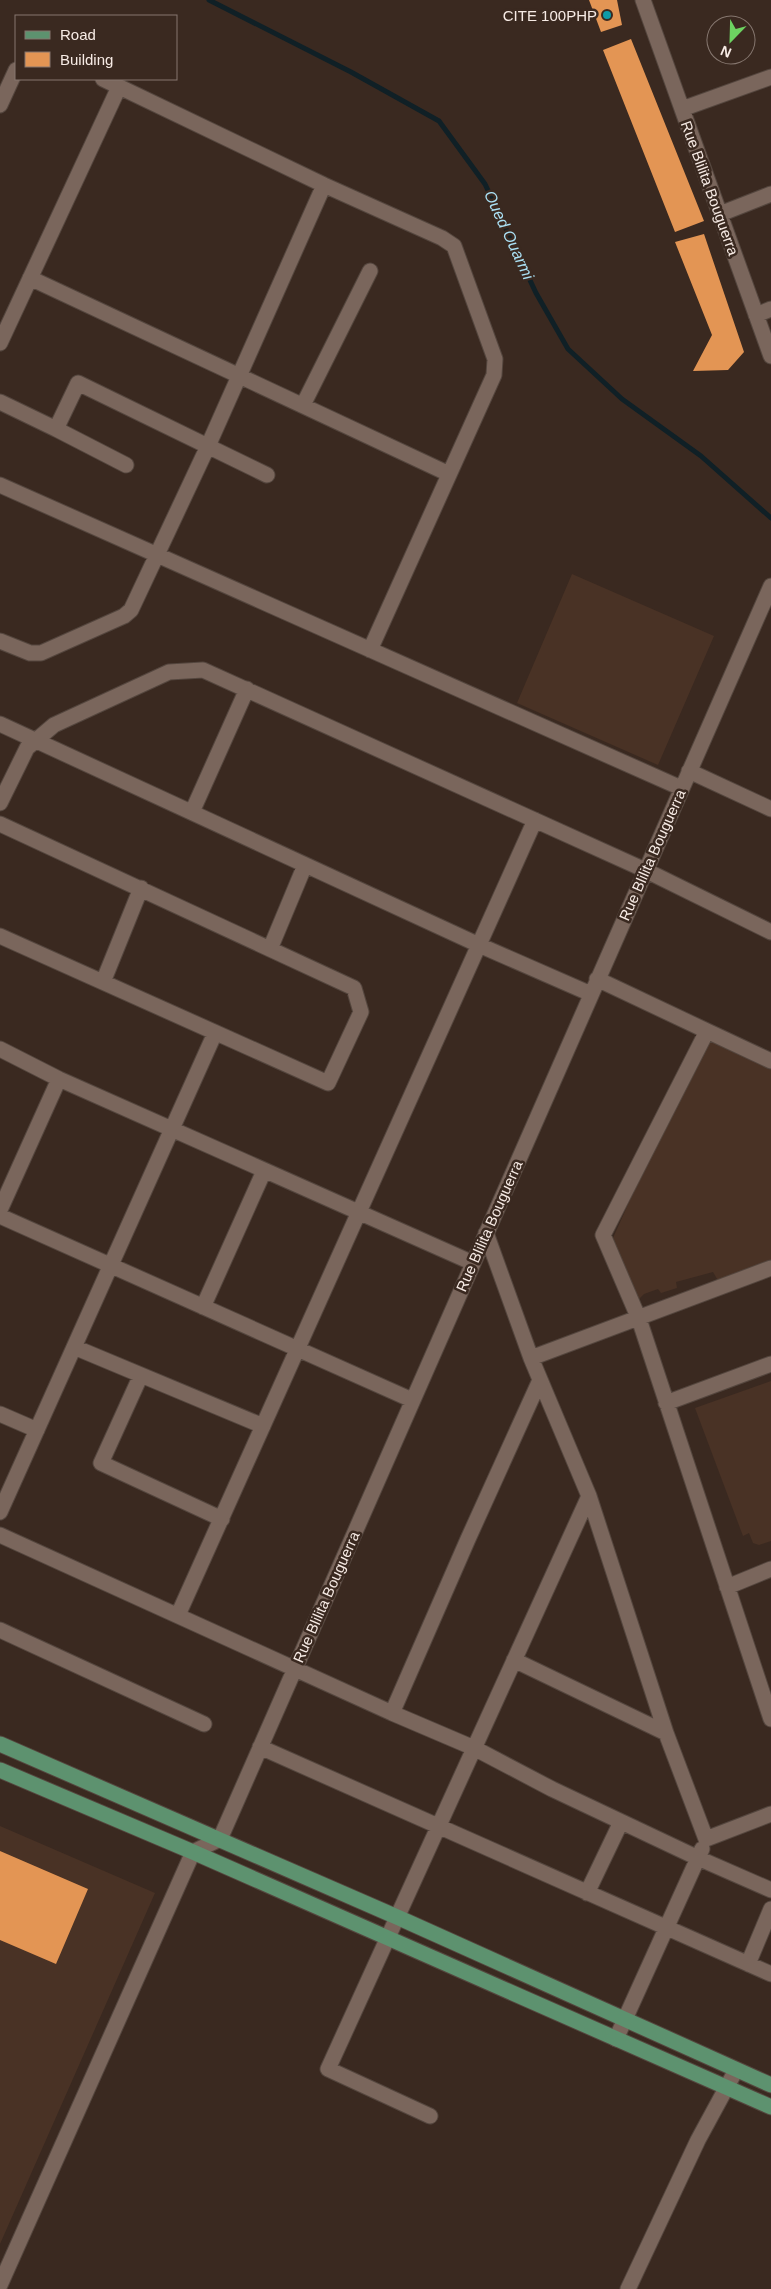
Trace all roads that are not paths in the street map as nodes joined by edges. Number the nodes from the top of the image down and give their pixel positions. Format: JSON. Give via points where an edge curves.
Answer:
{"nodes":[{"id":1,"x":646,"y":1,"type":"edge"},
{"id":2,"x":15,"y":72,"type":"edge"},
{"id":3,"x":771,"y":77,"type":"edge"},
{"id":4,"x":105,"y":80,"type":"edge"},
{"id":5,"x":119,"y":87,"type":"junction"},
{"id":6,"x":0,"y":105,"type":"edge"},
{"id":7,"x":682,"y":109,"type":"junction"},
{"id":8,"x":324,"y":185,"type":"junction"},
{"id":9,"x":771,"y":194,"type":"edge"},
{"id":10,"x":720,"y":214,"type":"junction"},
{"id":11,"x":370,"y":271,"type":"dead end"},
{"id":12,"x":30,"y":278,"type":"junction"},
{"id":13,"x":771,"y":310,"type":"edge"},
{"id":14,"x":756,"y":315,"type":"junction"},
{"id":15,"x":0,"y":343,"type":"edge"},
{"id":16,"x":771,"y":356,"type":"edge"},
{"id":17,"x":240,"y":374,"type":"junction"},
{"id":18,"x":0,"y":402,"type":"edge"},
{"id":19,"x":303,"y":405,"type":"junction"},
{"id":20,"x":56,"y":429,"type":"junction"},
{"id":21,"x":208,"y":446,"type":"junction"},
{"id":22,"x":126,"y":465,"type":"dead end"},
{"id":23,"x":449,"y":474,"type":"junction"},
{"id":24,"x":267,"y":475,"type":"dead end"},
{"id":25,"x":0,"y":485,"type":"edge"},
{"id":26,"x":158,"y":555,"type":"junction"},
{"id":27,"x":771,"y":588,"type":"edge"},
{"id":28,"x":0,"y":641,"type":"edge"},
{"id":29,"x":370,"y":650,"type":"junction"},
{"id":30,"x":247,"y":689,"type":"junction"},
{"id":31,"x":0,"y":724,"type":"edge"},
{"id":32,"x":36,"y":740,"type":"junction"},
{"id":33,"x":689,"y":771,"type":"junction"},
{"id":34,"x":681,"y":788,"type":"junction"},
{"id":35,"x":0,"y":803,"type":"edge"},
{"id":36,"x":771,"y":809,"type":"edge"},
{"id":37,"x":192,"y":812,"type":"junction"},
{"id":38,"x":535,"y":820,"type":"junction"},
{"id":39,"x":0,"y":824,"type":"edge"},
{"id":40,"x":306,"y":865,"type":"junction"},
{"id":41,"x":645,"y":870,"type":"junction"},
{"id":42,"x":141,"y":888,"type":"junction"},
{"id":43,"x":771,"y":932,"type":"edge"},
{"id":44,"x":0,"y":936,"type":"edge"},
{"id":45,"x":479,"y":945,"type":"junction"},
{"id":46,"x":270,"y":949,"type":"junction"},
{"id":47,"x":598,"y":979,"type":"junction"},
{"id":48,"x":103,"y":982,"type":"junction"},
{"id":49,"x":591,"y":994,"type":"junction"},
{"id":50,"x":707,"y":1031,"type":"junction"},
{"id":51,"x":215,"y":1033,"type":"junction"},
{"id":52,"x":0,"y":1049,"type":"edge"},
{"id":53,"x":771,"y":1060,"type":"edge"},
{"id":54,"x":59,"y":1079,"type":"junction"},
{"id":55,"x":172,"y":1129,"type":"junction"},
{"id":56,"x":264,"y":1171,"type":"junction"},
{"id":57,"x":0,"y":1210,"type":"edge"},
{"id":58,"x":359,"y":1213,"type":"junction"},
{"id":59,"x":0,"y":1216,"type":"edge"},
{"id":60,"x":486,"y":1233,"type":"junction"},
{"id":61,"x":473,"y":1263,"type":"junction"},
{"id":62,"x":111,"y":1266,"type":"junction"},
{"id":63,"x":771,"y":1268,"type":"edge"},
{"id":64,"x":203,"y":1307,"type":"junction"},
{"id":65,"x":638,"y":1319,"type":"junction"},
{"id":66,"x":74,"y":1347,"type":"junction"},
{"id":67,"x":298,"y":1350,"type":"junction"},
{"id":68,"x":531,"y":1358,"type":"junction"},
{"id":69,"x":771,"y":1364,"type":"edge"},
{"id":70,"x":142,"y":1375,"type":"junction"},
{"id":71,"x":540,"y":1380,"type":"junction"},
{"id":72,"x":412,"y":1400,"type":"junction"},
{"id":73,"x":666,"y":1403,"type":"junction"},
{"id":74,"x":0,"y":1414,"type":"edge"},
{"id":75,"x":263,"y":1426,"type":"junction"},
{"id":76,"x":37,"y":1430,"type":"junction"},
{"id":77,"x":589,"y":1496,"type":"junction"},
{"id":78,"x":0,"y":1512,"type":"edge"},
{"id":79,"x":222,"y":1519,"type":"junction"},
{"id":80,"x":0,"y":1535,"type":"edge"},
{"id":81,"x":771,"y":1569,"type":"edge"},
{"id":82,"x":727,"y":1587,"type":"junction"},
{"id":83,"x":178,"y":1615,"type":"junction"},
{"id":84,"x":0,"y":1630,"type":"edge"},
{"id":85,"x":514,"y":1660,"type":"junction"},
{"id":86,"x":294,"y":1669,"type":"junction"},
{"id":87,"x":392,"y":1713,"type":"junction"},
{"id":88,"x":771,"y":1719,"type":"edge"},
{"id":89,"x":204,"y":1724,"type":"dead end"},
{"id":90,"x":666,"y":1733,"type":"junction"},
{"id":91,"x":0,"y":1744,"type":"edge"},
{"id":92,"x":260,"y":1747,"type":"junction"},
{"id":93,"x":474,"y":1748,"type":"junction"},
{"id":94,"x":0,"y":1770,"type":"edge"},
{"id":95,"x":771,"y":1814,"type":"edge"},
{"id":96,"x":621,"y":1822,"type":"junction"},
{"id":97,"x":439,"y":1825,"type":"junction"},
{"id":98,"x":220,"y":1839,"type":"junction"},
{"id":99,"x":706,"y":1839,"type":"junction"},
{"id":100,"x":193,"y":1852,"type":"junction"},
{"id":101,"x":698,"y":1858,"type":"junction"},
{"id":102,"x":771,"y":1890,"type":"edge"},
{"id":103,"x":587,"y":1893,"type":"junction"},
{"id":104,"x":771,"y":1909,"type":"edge"},
{"id":105,"x":397,"y":1917,"type":"junction"},
{"id":106,"x":668,"y":1929,"type":"junction"},
{"id":107,"x":388,"y":1937,"type":"junction"},
{"id":108,"x":748,"y":1964,"type":"junction"},
{"id":109,"x":771,"y":1974,"type":"edge"},
{"id":110,"x":625,"y":2020,"type":"junction"},
{"id":111,"x":616,"y":2039,"type":"junction"},
{"id":112,"x":736,"y":2070,"type":"junction"},
{"id":113,"x":771,"y":2085,"type":"edge"},
{"id":114,"x":726,"y":2087,"type":"junction"},
{"id":115,"x":771,"y":2107,"type":"edge"},
{"id":116,"x":430,"y":2116,"type":"dead end"},
{"id":117,"x":0,"y":2285,"type":"edge"},
{"id":118,"x":628,"y":2289,"type":"edge"}],
"edges":[{"from":1,"to":7,"type":"street"},
{"from":2,"to":6,"type":"street"},
{"from":3,"to":7,"type":"street","name":"Rue Blilita Bouguerra"},
{"from":4,"to":5,"type":"street"},
{"from":5,"to":8,"type":"street"},
{"from":5,"to":12,"type":"street"},
{"from":7,"to":10,"type":"street","name":"Rue Blilita Bouguerra"},
{"from":8,"to":17,"type":"street"},
{"from":8,"to":23,"type":"street","via":[[454,246],[496,359],[494,375]]},
{"from":9,"to":10,"type":"street"},
{"from":10,"to":14,"type":"street","name":"Rue Blilita Bouguerra"},
{"from":11,"to":19,"type":"street"},
{"from":12,"to":15,"type":"street"},
{"from":12,"to":17,"type":"street"},
{"from":13,"to":14,"type":"street"},
{"from":14,"to":16,"type":"street","name":"Rue Blilita Bouguerra"},
{"from":17,"to":19,"type":"street"},
{"from":17,"to":21,"type":"street"},
{"from":18,"to":20,"type":"street"},
{"from":19,"to":23,"type":"street"},
{"from":20,"to":21,"type":"street","via":[[78,383]]},
{"from":20,"to":22,"type":"street"},
{"from":21,"to":24,"type":"street"},
{"from":21,"to":26,"type":"street"},
{"from":23,"to":29,"type":"street"},
{"from":25,"to":26,"type":"street"},
{"from":26,"to":28,"type":"street","via":[[124,616],[41,653],[25,652]]},
{"from":26,"to":29,"type":"street"},
{"from":27,"to":33,"type":"street","name":"Rue Blilita Bouguerra"},
{"from":29,"to":34,"type":"street"},
{"from":30,"to":32,"type":"street","via":[[203,670],[169,672],[54,725]]},
{"from":30,"to":37,"type":"street"},
{"from":30,"to":38,"type":"street"},
{"from":31,"to":32,"type":"street"},
{"from":32,"to":35,"type":"street","via":[[27,748]]},
{"from":32,"to":37,"type":"street"},
{"from":33,"to":34,"type":"street","name":"Rue Blilita Bouguerra"},
{"from":33,"to":36,"type":"street"},
{"from":34,"to":41,"type":"street","name":"Rue Blilita Bouguerra"},
{"from":37,"to":40,"type":"street"},
{"from":38,"to":41,"type":"street"},
{"from":38,"to":45,"type":"street"},
{"from":39,"to":42,"type":"street"},
{"from":40,"to":45,"type":"street"},
{"from":40,"to":46,"type":"street"},
{"from":41,"to":43,"type":"street"},
{"from":41,"to":47,"type":"street","name":"Rue Blilita Bouguerra"},
{"from":42,"to":46,"type":"street"},
{"from":42,"to":48,"type":"street"},
{"from":44,"to":48,"type":"street"},
{"from":45,"to":49,"type":"street"},
{"from":45,"to":58,"type":"street"},
{"from":46,"to":51,"type":"street","via":[[354,988],[361,1012],[328,1083]]},
{"from":47,"to":49,"type":"street","name":"Rue Blilita Bouguerra"},
{"from":47,"to":50,"type":"street"},
{"from":48,"to":51,"type":"street"},
{"from":49,"to":60,"type":"street","name":"Rue Blilita Bouguerra"},
{"from":50,"to":53,"type":"street"},
{"from":50,"to":65,"type":"street","via":[[603,1235]]},
{"from":51,"to":55,"type":"street"},
{"from":52,"to":54,"type":"street"},
{"from":54,"to":55,"type":"street"},
{"from":54,"to":57,"type":"street"},
{"from":55,"to":56,"type":"street"},
{"from":55,"to":62,"type":"street"},
{"from":56,"to":58,"type":"street"},
{"from":56,"to":64,"type":"street"},
{"from":58,"to":61,"type":"street"},
{"from":58,"to":67,"type":"street"},
{"from":59,"to":62,"type":"street"},
{"from":60,"to":61,"type":"street","name":"Rue Blilita Bouguerra"},
{"from":60,"to":68,"type":"street"},
{"from":61,"to":72,"type":"street","name":"Rue Blilita Bouguerra"},
{"from":62,"to":64,"type":"street"},
{"from":62,"to":66,"type":"street"},
{"from":63,"to":65,"type":"street"},
{"from":64,"to":67,"type":"street"},
{"from":65,"to":68,"type":"street"},
{"from":65,"to":73,"type":"street"},
{"from":66,"to":70,"type":"street"},
{"from":66,"to":76,"type":"street"},
{"from":67,"to":72,"type":"street"},
{"from":67,"to":75,"type":"street"},
{"from":68,"to":71,"type":"street"},
{"from":69,"to":73,"type":"street"},
{"from":70,"to":75,"type":"street"},
{"from":70,"to":79,"type":"street","via":[[101,1463]]},
{"from":71,"to":77,"type":"street"},
{"from":71,"to":87,"type":"street"},
{"from":72,"to":86,"type":"street","name":"Rue Blilita Bouguerra"},
{"from":73,"to":82,"type":"street"},
{"from":74,"to":76,"type":"street"},
{"from":75,"to":79,"type":"street"},
{"from":76,"to":78,"type":"street"},
{"from":77,"to":85,"type":"street"},
{"from":77,"to":90,"type":"street"},
{"from":79,"to":83,"type":"street"},
{"from":80,"to":83,"type":"street"},
{"from":81,"to":82,"type":"street"},
{"from":82,"to":88,"type":"street"},
{"from":83,"to":86,"type":"street"},
{"from":84,"to":89,"type":"street"},
{"from":85,"to":90,"type":"street"},
{"from":85,"to":93,"type":"street"},
{"from":86,"to":87,"type":"street"},
{"from":86,"to":92,"type":"street","name":"Rue Blilita Bouguerra"},
{"from":87,"to":93,"type":"street"},
{"from":90,"to":99,"type":"street"},
{"from":91,"to":98,"type":"main road"},
{"from":92,"to":97,"type":"street"},
{"from":92,"to":98,"type":"street","name":"Rue Blilita Bouguerra"},
{"from":93,"to":96,"type":"street"},
{"from":93,"to":97,"type":"street"},
{"from":94,"to":100,"type":"main road"},
{"from":95,"to":99,"type":"street"},
{"from":96,"to":101,"type":"street"},
{"from":96,"to":103,"type":"street"},
{"from":97,"to":103,"type":"street"},
{"from":97,"to":105,"type":"street"},
{"from":98,"to":100,"type":"street"},
{"from":98,"to":105,"type":"main road"},
{"from":99,"to":101,"type":"street"},
{"from":100,"to":107,"type":"main road"},
{"from":100,"to":117,"type":"street"},
{"from":101,"to":102,"type":"street"},
{"from":101,"to":106,"type":"street"},
{"from":103,"to":106,"type":"street"},
{"from":104,"to":108,"type":"street"},
{"from":105,"to":107,"type":"street"},
{"from":105,"to":110,"type":"main road"},
{"from":106,"to":108,"type":"street"},
{"from":106,"to":110,"type":"street"},
{"from":107,"to":111,"type":"main road"},
{"from":107,"to":116,"type":"street","via":[[328,2069]]},
{"from":108,"to":109,"type":"street"},
{"from":110,"to":111,"type":"street"},
{"from":110,"to":112,"type":"main road"},
{"from":111,"to":114,"type":"main road"},
{"from":112,"to":113,"type":"main road"},
{"from":112,"to":114,"type":"street"},
{"from":114,"to":115,"type":"main road"},
{"from":114,"to":118,"type":"street"}]}
